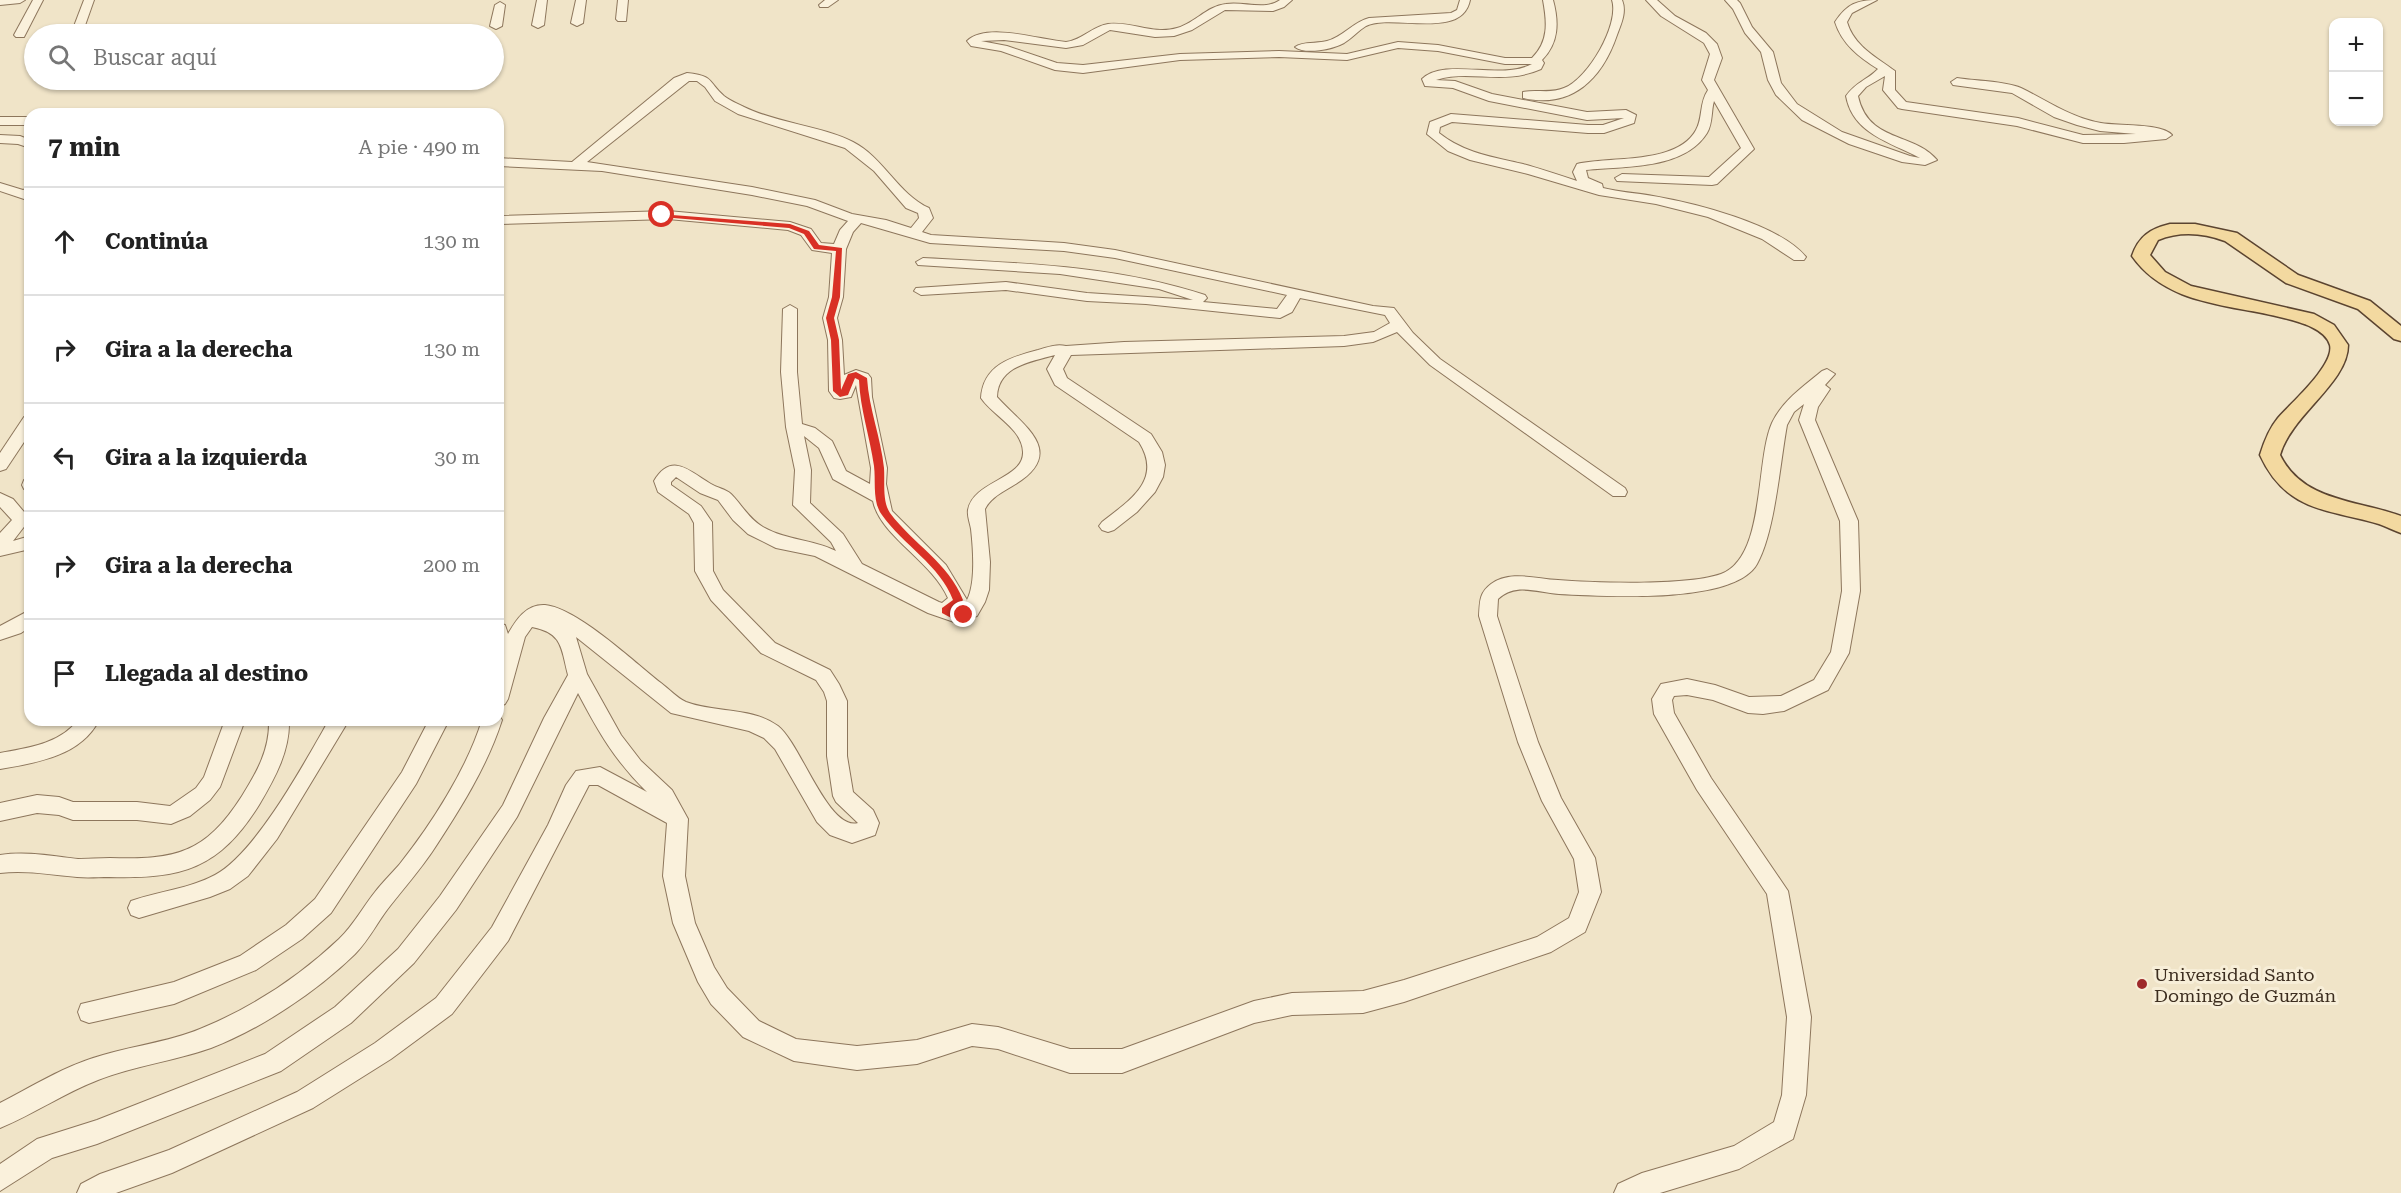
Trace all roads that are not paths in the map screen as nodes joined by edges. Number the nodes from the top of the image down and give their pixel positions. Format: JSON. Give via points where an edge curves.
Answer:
{"nodes":[{"id":1,"x":20,"y":0,"type":"edge"},
{"id":2,"x":38,"y":0,"type":"edge"},
{"id":3,"x":89,"y":0,"type":"edge"},
{"id":4,"x":542,"y":0,"type":"edge"},
{"id":5,"x":581,"y":0,"type":"edge"},
{"id":6,"x":623,"y":0,"type":"edge"},
{"id":7,"x":1287,"y":0,"type":"edge"},
{"id":8,"x":1465,"y":0,"type":"edge"},
{"id":9,"x":1548,"y":0,"type":"edge"},
{"id":10,"x":1617,"y":0,"type":"edge"},
{"id":11,"x":1651,"y":0,"type":"edge"},
{"id":12,"x":1730,"y":0,"type":"edge"},
{"id":13,"x":1872,"y":0,"type":"edge"},
{"id":14,"x":0,"y":2,"type":"edge"},
{"id":15,"x":500,"y":5,"type":"dead end"},
{"id":16,"x":622,"y":19,"type":"dead end"},
{"id":17,"x":577,"y":23,"type":"dead end"},
{"id":18,"x":25,"y":24,"type":"edge"},
{"id":19,"x":80,"y":24,"type":"edge"},
{"id":20,"x":496,"y":24,"type":"edge"},
{"id":21,"x":538,"y":25,"type":"dead end"},
{"id":22,"x":24,"y":26,"type":"edge"},
{"id":23,"x":20,"y":34,"type":"dead end"},
{"id":24,"x":1234,"y":55,"type":"junction"},
{"id":25,"x":1535,"y":61,"type":"junction"},
{"id":26,"x":1885,"y":69,"type":"junction"},
{"id":27,"x":1957,"y":82,"type":"dead end"},
{"id":28,"x":1471,"y":89,"type":"junction"},
{"id":29,"x":1713,"y":92,"type":"junction"},
{"id":30,"x":0,"y":121,"type":"edge"},
{"id":31,"x":24,"y":121,"type":"edge"},
{"id":32,"x":0,"y":139,"type":"edge"},
{"id":33,"x":24,"y":142,"type":"edge"},
{"id":34,"x":504,"y":162,"type":"edge"},
{"id":35,"x":576,"y":165,"type":"junction"},
{"id":36,"x":1622,"y":178,"type":"dead end"},
{"id":37,"x":0,"y":187,"type":"edge"},
{"id":38,"x":1609,"y":194,"type":"junction"},
{"id":39,"x":24,"y":195,"type":"edge"},
{"id":40,"x":858,"y":219,"type":"junction"},
{"id":41,"x":504,"y":220,"type":"edge"},
{"id":42,"x":913,"y":235,"type":"junction"},
{"id":43,"x":839,"y":249,"type":"junction"},
{"id":44,"x":1799,"y":257,"type":"dead end"},
{"id":45,"x":923,"y":262,"type":"dead end"},
{"id":46,"x":921,"y":291,"type":"dead end"},
{"id":47,"x":1295,"y":292,"type":"junction"},
{"id":48,"x":790,"y":309,"type":"dead end"},
{"id":49,"x":1232,"y":309,"type":"junction"},
{"id":50,"x":1398,"y":324,"type":"junction"},
{"id":51,"x":2401,"y":335,"type":"edge"},
{"id":52,"x":1065,"y":351,"type":"junction"},
{"id":53,"x":794,"y":427,"type":"junction"},
{"id":54,"x":24,"y":430,"type":"edge"},
{"id":55,"x":0,"y":465,"type":"edge"},
{"id":56,"x":1619,"y":492,"type":"dead end"},
{"id":57,"x":882,"y":498,"type":"junction"},
{"id":58,"x":0,"y":499,"type":"edge"},
{"id":59,"x":24,"y":515,"type":"edge"},
{"id":60,"x":24,"y":518,"type":"edge"},
{"id":61,"x":2401,"y":525,"type":"edge"},
{"id":62,"x":1108,"y":526,"type":"dead end"},
{"id":63,"x":0,"y":544,"type":"edge"},
{"id":64,"x":24,"y":544,"type":"edge"},
{"id":65,"x":0,"y":550,"type":"edge"},
{"id":66,"x":859,"y":572,"type":"junction"},
{"id":67,"x":945,"y":610,"type":"junction"},
{"id":68,"x":527,"y":619,"type":"junction"},
{"id":69,"x":24,"y":621,"type":"edge"},
{"id":70,"x":0,"y":633,"type":"edge"},
{"id":71,"x":578,"y":675,"type":"junction"},
{"id":72,"x":504,"y":678,"type":"edge"},
{"id":73,"x":86,"y":726,"type":"edge"},
{"id":74,"x":233,"y":726,"type":"edge"},
{"id":75,"x":279,"y":726,"type":"edge"},
{"id":76,"x":336,"y":726,"type":"edge"},
{"id":77,"x":436,"y":726,"type":"edge"},
{"id":78,"x":490,"y":726,"type":"edge"},
{"id":79,"x":0,"y":761,"type":"edge"},
{"id":80,"x":0,"y":813,"type":"edge"},
{"id":81,"x":678,"y":819,"type":"junction"},
{"id":82,"x":0,"y":864,"type":"edge"},
{"id":83,"x":139,"y":908,"type":"dead end"},
{"id":84,"x":89,"y":1012,"type":"dead end"},
{"id":85,"x":0,"y":1116,"type":"edge"},
{"id":86,"x":0,"y":1179,"type":"edge"},
{"id":87,"x":90,"y":1193,"type":"edge"},
{"id":88,"x":1627,"y":1193,"type":"edge"}],
"edges":[{"from":1,"to":14,"type":"street"},
{"from":2,"to":18,"type":"street"},
{"from":3,"to":19,"type":"street"},
{"from":4,"to":21,"type":"street"},
{"from":5,"to":17,"type":"street"},
{"from":6,"to":16,"type":"street"},
{"from":7,"to":24,"type":"street","via":[[1266,8],[1222,8],[1184,30],[1172,32],[1141,33],[1109,27],[1088,40],[1065,45],[988,36],[973,41],[1055,66],[1083,69]]},
{"from":8,"to":24,"type":"street","via":[[1457,16],[1369,21],[1328,44],[1244,50]]},
{"from":9,"to":25,"type":"street","via":[[1552,37]]},
{"from":10,"to":28,"type":"street","via":[[1620,8],[1608,51],[1573,91],[1539,96]]},
{"from":11,"to":29,"type":"street","via":[[1665,14],[1714,46],[1717,56],[1708,80]]},
{"from":12,"to":26,"type":"street","via":[[1769,54],[1775,83],[1797,109],[1847,140],[1912,160],[1931,160],[1877,133],[1853,108],[1852,96]]},
{"from":13,"to":26,"type":"street","via":[[1848,12],[1841,22],[1851,43]]},
{"from":15,"to":20,"type":"street"},
{"from":22,"to":23,"type":"street"},
{"from":24,"to":25,"type":"street","via":[[1347,57],[1398,45]]},
{"from":25,"to":28,"type":"street","via":[[1537,67],[1523,73],[1428,79],[1429,83]]},
{"from":26,"to":27,"type":"street","via":[[1891,73],[1889,90],[1902,105],[2018,122],[2083,139],[2166,135],[2100,127],[2058,114],[2015,90]]},
{"from":28,"to":38,"type":"street","via":[[1489,97],[1587,116],[1630,116],[1630,120],[1604,129],[1451,118],[1434,125],[1433,134],[1457,150]]},
{"from":29,"to":36,"type":"street","via":[[1748,149],[1742,155],[1712,181]]},
{"from":29,"to":38,"type":"street","via":[[1708,97],[1702,131],[1685,148],[1661,158],[1582,167],[1579,172],[1583,180]]},
{"from":30,"to":31,"type":"street"},
{"from":32,"to":33,"type":"street"},
{"from":34,"to":35,"type":"street"},
{"from":35,"to":40,"type":"street","via":[[752,191],[810,203]]},
{"from":35,"to":42,"type":"street","via":[[678,81],[697,77],[722,100],[742,111],[849,145],[879,168],[911,205],[924,211],[926,218]]},
{"from":37,"to":39,"type":"street"},
{"from":38,"to":44,"type":"street","via":[[1654,200],[1731,220],[1783,243]]},
{"from":40,"to":42,"type":"street"},
{"from":40,"to":43,"type":"street","via":[[847,230]]},
{"from":41,"to":43,"type":"street","via":[[680,216],[790,226],[806,232],[817,248]]},
{"from":42,"to":47,"type":"street","via":[[1115,254]]},
{"from":43,"to":57,"type":"street","via":[[836,297],[830,318],[835,340],[835,384],[838,394],[843,394],[851,376],[863,378]]},
{"from":45,"to":49,"type":"street","via":[[1035,267],[1097,275],[1161,285]]},
{"from":46,"to":49,"type":"street","via":[[1006,286]]},
{"from":47,"to":49,"type":"street","via":[[1280,314]]},
{"from":47,"to":50,"type":"street","via":[[1389,311]]},
{"from":48,"to":53,"type":"street","via":[[789,372]]},
{"from":50,"to":52,"type":"street","via":[[1378,337],[1344,341]]},
{"from":50,"to":56,"type":"street","via":[[1451,375]]},
{"from":51,"to":61,"type":"main road","via":[[2364,305],[2292,279],[2231,237],[2219,233],[2170,229],[2152,236],[2141,256],[2148,268],[2171,285],[2274,309],[2324,326],[2339,344],[2340,354],[2312,396],[2280,430],[2270,455],[2285,478],[2313,497]]},
{"from":52,"to":62,"type":"street","via":[[1055,365],[1060,381],[1145,438],[1156,457],[1155,480],[1146,495]]},
{"from":52,"to":67,"type":"street","via":[[1058,349],[1014,362],[992,380],[989,398],[1025,433],[1029,459],[1016,477],[978,504],[982,585],[976,603],[971,611],[960,616]]},
{"from":53,"to":57,"type":"street","via":[[826,445],[839,476]]},
{"from":53,"to":66,"type":"street","via":[[803,470],[801,506],[837,537]]},
{"from":54,"to":55,"type":"street"},
{"from":57,"to":67,"type":"street","via":[[885,513],[940,570],[954,591],[958,600]]},
{"from":58,"to":59,"type":"street"},
{"from":60,"to":63,"type":"street"},
{"from":64,"to":65,"type":"street"},
{"from":66,"to":67,"type":"street"},
{"from":66,"to":68,"type":"street","via":[[819,550],[782,544],[761,534],[739,516],[724,496],[683,473],[672,471],[662,481],[663,488],[695,510],[703,522],[704,571],[717,595],[768,648],[823,675],[832,689],[837,701],[837,756],[843,796],[869,823],[868,829],[860,834],[837,830],[821,812],[783,744],[772,733],[678,707],[566,619],[545,612]]},
{"from":68,"to":71,"type":"street","via":[[552,624],[567,638]]},
{"from":68,"to":72,"type":"street","via":[[516,636]]},
{"from":69,"to":70,"type":"street"},
{"from":71,"to":81,"type":"street","via":[[614,741],[634,767],[666,796]]},
{"from":71,"to":86,"type":"street","via":[[510,810],[448,903],[406,956],[343,1015],[273,1063],[46,1148]]},
{"from":73,"to":79,"type":"street","via":[[51,748]]},
{"from":74,"to":80,"type":"street","via":[[213,781],[203,794],[171,815],[73,811],[38,804]]},
{"from":75,"to":82,"type":"street","via":[[277,750],[268,771],[240,818],[226,836],[183,864],[127,870],[30,861]]},
{"from":76,"to":83,"type":"street","via":[[301,787],[244,865],[215,886]]},
{"from":77,"to":84,"type":"street","via":[[409,778],[322,906],[294,932],[248,963],[174,993]]},
{"from":78,"to":85,"type":"street","via":[[450,807],[407,872],[349,945],[302,985],[212,1036],[101,1067]]},
{"from":81,"to":87,"type":"street","via":[[600,776],[583,777],[500,934],[444,1006],[383,1051],[305,1100],[172,1161]]},
{"from":81,"to":88,"type":"street","via":[[674,876],[684,923],[706,974],[720,996],[751,1029],[794,1050],[857,1058],[917,1052],[972,1035],[998,1038],[1070,1061],[1122,1061],[1254,1012],[1292,1004],[1362,1002],[1404,992],[1543,945],[1577,925],[1590,892],[1584,858],[1552,801],[1528,742],[1488,616],[1489,596],[1499,587],[1519,582],[1650,588],[1705,585],[1730,578],[1749,562],[1760,532],[1779,425],[1788,409],[1827,374],[1827,382],[1810,406],[1807,420],[1849,522],[1851,591],[1840,653],[1821,685],[1784,703],[1748,705],[1687,687],[1668,689],[1662,699],[1664,714],[1704,784],[1777,891],[1799,1017],[1794,1095],[1784,1130],[1775,1136],[1738,1157]]}]}
